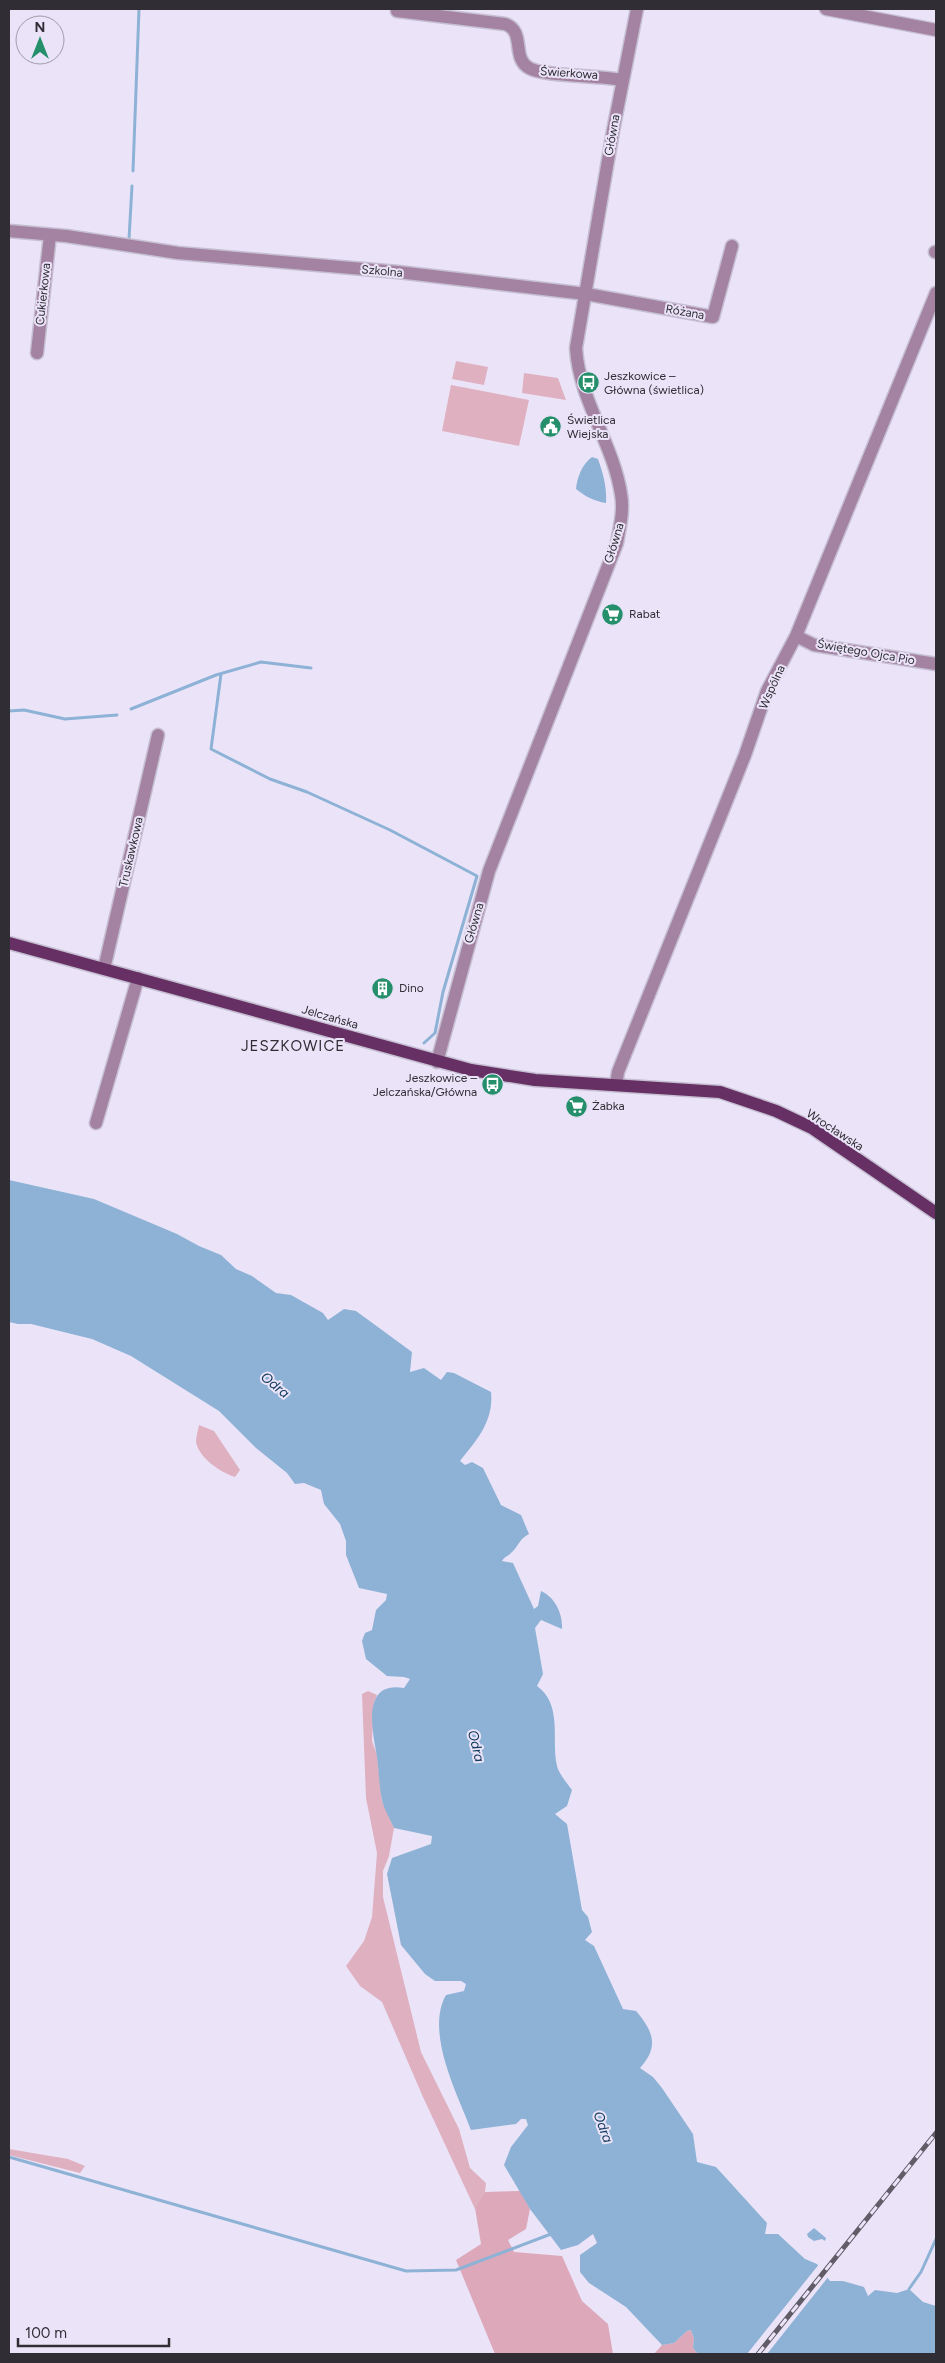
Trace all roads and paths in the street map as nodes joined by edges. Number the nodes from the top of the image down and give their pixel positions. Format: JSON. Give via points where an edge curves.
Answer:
{"nodes":[{"id":1,"x":638,"y":9,"type":"edge"},
{"id":2,"x":826,"y":9,"type":"edge"},
{"id":3,"x":397,"y":11,"type":"dead end"},
{"id":4,"x":936,"y":30,"type":"edge"},
{"id":5,"x":622,"y":80,"type":"junction"},
{"id":6,"x":9,"y":231,"type":"edge"},
{"id":7,"x":50,"y":235,"type":"junction"},
{"id":8,"x":732,"y":246,"type":"dead end"},
{"id":9,"x":936,"y":293,"type":"edge"},
{"id":10,"x":586,"y":294,"type":"junction"},
{"id":11,"x":37,"y":352,"type":"dead end"},
{"id":12,"x":796,"y":636,"type":"junction"},
{"id":13,"x":936,"y":664,"type":"edge"},
{"id":14,"x":158,"y":735,"type":"dead end"},
{"id":15,"x":9,"y":942,"type":"edge"},
{"id":16,"x":104,"y":969,"type":"junction"},
{"id":17,"x":138,"y":978,"type":"junction"},
{"id":18,"x":437,"y":1062,"type":"junction"},
{"id":19,"x":616,"y":1085,"type":"junction"},
{"id":20,"x":649,"y":1087,"type":"joint"},
{"id":21,"x":96,"y":1123,"type":"dead end"},
{"id":22,"x":936,"y":1213,"type":"edge"}],
"edges":[{"from":1,"to":5,"type":"street","name":"Główna"},
{"from":2,"to":4,"type":"street"},
{"from":3,"to":5,"type":"street","name":"Świerkowa","via":[[508,25],[516,32],[522,61],[529,68]]},
{"from":5,"to":10,"type":"street","name":"Główna"},
{"from":6,"to":7,"type":"street","name":"Szkolna"},
{"from":7,"to":10,"type":"street","name":"Szkolna","via":[[178,253],[398,272]]},
{"from":7,"to":11,"type":"street","name":"Cukierkowa"},
{"from":8,"to":10,"type":"street","name":"Różana","via":[[713,317]]},
{"from":9,"to":12,"type":"street","name":"Wspólna"},
{"from":10,"to":18,"type":"street","name":"Główna","via":[[576,348],[577,365],[617,476],[622,518],[617,543],[489,871]]},
{"from":12,"to":13,"type":"street","name":"Świętego Ojca Pio","via":[[814,645]]},
{"from":12,"to":19,"type":"street","name":"Wspólna","via":[[767,691],[745,755],[618,1072]]},
{"from":14,"to":16,"type":"street","name":"Truskawkowa"},
{"from":15,"to":16,"type":"main road","name":"Jelczańska"},
{"from":16,"to":17,"type":"main road","name":"Jelczańska"},
{"from":17,"to":18,"type":"main road","name":"Jelczańska"},
{"from":17,"to":21,"type":"street"},
{"from":18,"to":19,"type":"main road","name":"Jelczańska","via":[[535,1080]]},
{"from":19,"to":20,"type":"main road","name":"Jelczańska"},
{"from":20,"to":22,"type":"main road","name":"Wrocławska","via":[[720,1092],[776,1111],[812,1128]]}]}
